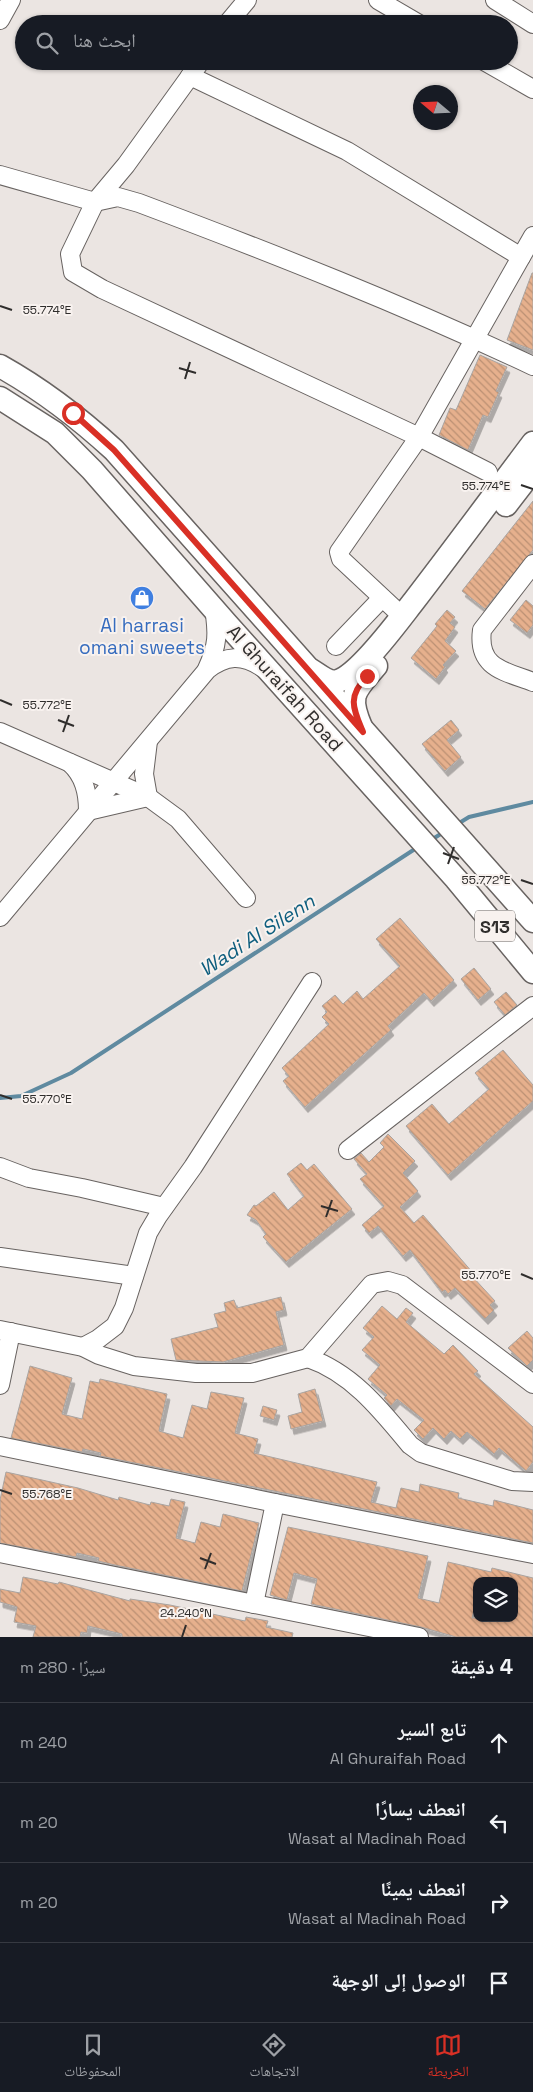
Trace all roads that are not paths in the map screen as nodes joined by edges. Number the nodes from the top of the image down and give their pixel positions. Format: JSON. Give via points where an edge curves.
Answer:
{"nodes":[{"id":1,"x":11,"y":0,"type":"edge"},
{"id":2,"x":247,"y":0,"type":"edge"},
{"id":3,"x":378,"y":0,"type":"edge"},
{"id":4,"x":495,"y":0,"type":"edge"},
{"id":5,"x":234,"y":15,"type":"edge"},
{"id":6,"x":404,"y":15,"type":"edge"},
{"id":7,"x":0,"y":20,"type":"edge"},
{"id":8,"x":533,"y":24,"type":"edge"},
{"id":9,"x":194,"y":70,"type":"edge"},
{"id":10,"x":500,"y":70,"type":"edge"},
{"id":11,"x":190,"y":76,"type":"junction"},
{"id":12,"x":533,"y":89,"type":"edge"},
{"id":13,"x":0,"y":175,"type":"edge"},
{"id":14,"x":95,"y":202,"type":"junction"},
{"id":15,"x":533,"y":236,"type":"edge"},
{"id":16,"x":521,"y":257,"type":"junction"},
{"id":17,"x":475,"y":339,"type":"junction"},
{"id":18,"x":0,"y":366,"type":"edge"},
{"id":19,"x":533,"y":366,"type":"edge"},
{"id":20,"x":0,"y":398,"type":"edge"},
{"id":21,"x":419,"y":437,"type":"junction"},
{"id":22,"x":533,"y":443,"type":"edge"},
{"id":23,"x":526,"y":466,"type":"edge"},
{"id":24,"x":488,"y":472,"type":"junction"},
{"id":25,"x":522,"y":495,"type":"edge"},
{"id":26,"x":490,"y":503,"type":"junction"},
{"id":27,"x":533,"y":564,"type":"edge"},
{"id":28,"x":382,"y":598,"type":"junction"},
{"id":29,"x":214,"y":607,"type":"junction"},
{"id":30,"x":402,"y":616,"type":"junction"},
{"id":31,"x":336,"y":646,"type":"dead end"},
{"id":32,"x":308,"y":669,"type":"junction"},
{"id":33,"x":207,"y":670,"type":"junction"},
{"id":34,"x":273,"y":674,"type":"junction"},
{"id":35,"x":533,"y":682,"type":"edge"},
{"id":36,"x":0,"y":732,"type":"edge"},
{"id":37,"x":363,"y":732,"type":"junction"},
{"id":38,"x":148,"y":740,"type":"junction"},
{"id":39,"x":66,"y":759,"type":"junction"},
{"id":40,"x":131,"y":760,"type":"junction"},
{"id":41,"x":90,"y":770,"type":"junction"},
{"id":42,"x":113,"y":782,"type":"junction"},
{"id":43,"x":148,"y":797,"type":"junction"},
{"id":44,"x":88,"y":811,"type":"junction"},
{"id":45,"x":246,"y":898,"type":"dead end"},
{"id":46,"x":0,"y":917,"type":"edge"},
{"id":47,"x":533,"y":921,"type":"edge"},
{"id":48,"x":533,"y":972,"type":"edge"},
{"id":49,"x":312,"y":982,"type":"dead end"},
{"id":50,"x":533,"y":1006,"type":"edge"},
{"id":51,"x":348,"y":1150,"type":"dead end"},
{"id":52,"x":0,"y":1166,"type":"edge"},
{"id":53,"x":164,"y":1207,"type":"junction"},
{"id":54,"x":0,"y":1257,"type":"edge"},
{"id":55,"x":134,"y":1276,"type":"junction"},
{"id":56,"x":5,"y":1331,"type":"edge"},
{"id":57,"x":83,"y":1347,"type":"junction"},
{"id":58,"x":308,"y":1358,"type":"junction"},
{"id":59,"x":533,"y":1384,"type":"edge"},
{"id":60,"x":0,"y":1385,"type":"edge"},
{"id":61,"x":0,"y":1446,"type":"edge"},
{"id":62,"x":533,"y":1482,"type":"edge"},
{"id":63,"x":275,"y":1503,"type":"junction"},
{"id":64,"x":0,"y":1554,"type":"edge"},
{"id":65,"x":533,"y":1554,"type":"edge"},
{"id":66,"x":254,"y":1604,"type":"junction"},
{"id":67,"x":420,"y":1637,"type":"edge"}],
"edges":[{"from":1,"to":7,"type":"street"},
{"from":2,"to":5,"type":"street"},
{"from":3,"to":6,"type":"street"},
{"from":4,"to":8,"type":"street"},
{"from":9,"to":11,"type":"street"},
{"from":10,"to":12,"type":"street"},
{"from":11,"to":14,"type":"street"},
{"from":11,"to":16,"type":"street","via":[[347,151]]},
{"from":13,"to":14,"type":"street"},
{"from":14,"to":17,"type":"street","via":[[118,197],[139,203],[279,256]]},
{"from":14,"to":21,"type":"street","via":[[70,254],[73,272],[83,280]]},
{"from":15,"to":16,"type":"street"},
{"from":16,"to":17,"type":"street"},
{"from":17,"to":19,"type":"street"},
{"from":17,"to":21,"type":"street"},
{"from":18,"to":32,"type":"main road","name":"Al Ghuraifah Road","number":"S13","via":[[76,415],[114,450]]},
{"from":20,"to":29,"type":"main road","name":"Al Ghuraifah Road","number":"S13","via":[[55,433]]},
{"from":21,"to":24,"type":"street"},
{"from":21,"to":28,"type":"street","via":[[339,552],[340,559]]},
{"from":22,"to":23,"type":"main road"},
{"from":23,"to":24,"type":"street"},
{"from":23,"to":25,"type":"main road"},
{"from":23,"to":26,"type":"main road"},
{"from":24,"to":26,"type":"street"},
{"from":25,"to":37,"type":"main road","via":[[358,686],[352,702]]},
{"from":26,"to":30,"type":"main road"},
{"from":27,"to":35,"type":"street","via":[[482,630],[480,643],[484,657],[497,668]]},
{"from":28,"to":30,"type":"street"},
{"from":28,"to":31,"type":"street"},
{"from":29,"to":33,"type":"street","via":[[218,638]]},
{"from":29,"to":34,"type":"main road","name":"Al Ghuraifah Road","number":"S13"},
{"from":30,"to":32,"type":"main road","via":[[362,662],[338,681]]},
{"from":32,"to":37,"type":"main road","name":"Al Ghuraifah Road","number":"S13"},
{"from":33,"to":34,"type":"street","via":[[226,658],[238,657],[250,660]]},
{"from":33,"to":38,"type":"street"},
{"from":34,"to":48,"type":"main road","name":"Al Ghuraifah Road","number":"S13","via":[[456,879]]},
{"from":36,"to":39,"type":"street"},
{"from":37,"to":47,"type":"main road","name":"Al Ghuraifah Road","number":"S13"},
{"from":38,"to":40,"type":"street"},
{"from":38,"to":43,"type":"street","via":[[144,774]]},
{"from":39,"to":41,"type":"street"},
{"from":39,"to":44,"type":"street","via":[[84,782]]},
{"from":40,"to":41,"type":"street"},
{"from":40,"to":42,"type":"street"},
{"from":41,"to":42,"type":"street"},
{"from":42,"to":43,"type":"street"},
{"from":42,"to":44,"type":"street"},
{"from":43,"to":44,"type":"street"},
{"from":43,"to":45,"type":"street","via":[[178,819]]},
{"from":44,"to":46,"type":"street"},
{"from":49,"to":53,"type":"street"},
{"from":50,"to":51,"type":"street"},
{"from":52,"to":53,"type":"street","via":[[29,1178]]},
{"from":53,"to":55,"type":"street","via":[[148,1232]]},
{"from":54,"to":55,"type":"street"},
{"from":55,"to":57,"type":"street","via":[[115,1326]]},
{"from":56,"to":57,"type":"street"},
{"from":56,"to":60,"type":"street"},
{"from":57,"to":58,"type":"street","via":[[126,1364],[196,1373],[252,1373]]},
{"from":58,"to":59,"type":"street","via":[[372,1284],[388,1281],[402,1285]]},
{"from":58,"to":62,"type":"street","via":[[350,1379],[420,1453],[512,1481]]},
{"from":61,"to":63,"type":"street"},
{"from":63,"to":65,"type":"street"},
{"from":63,"to":66,"type":"street"},
{"from":64,"to":66,"type":"street"},
{"from":66,"to":67,"type":"street"}]}
